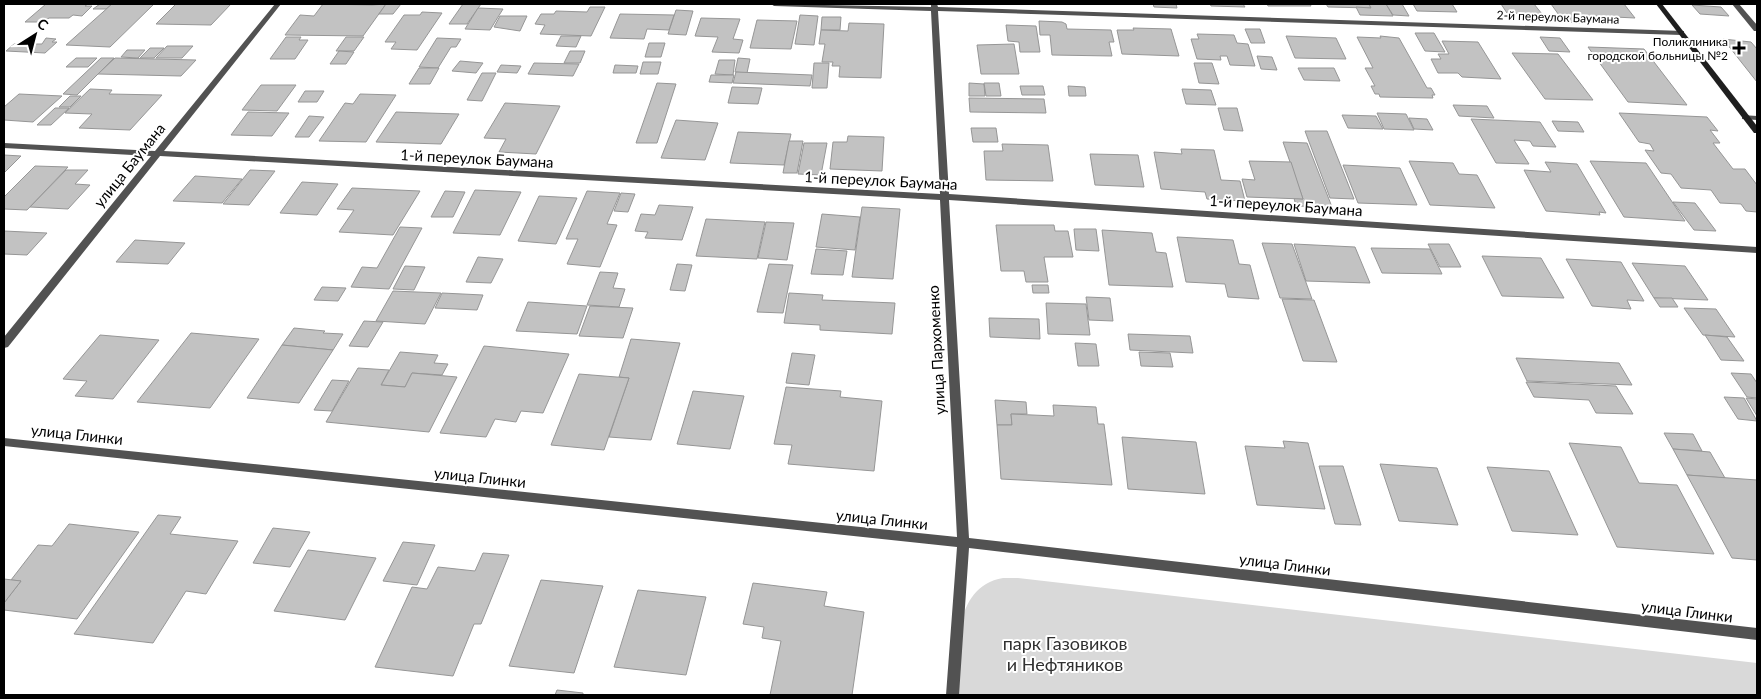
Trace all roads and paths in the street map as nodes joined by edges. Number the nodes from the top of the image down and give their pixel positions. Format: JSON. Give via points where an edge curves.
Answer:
{"nodes":[{"id":1,"x":278,"y":4,"type":"edge"},
{"id":2,"x":774,"y":4,"type":"edge"},
{"id":3,"x":1659,"y":4,"type":"edge"},
{"id":4,"x":1736,"y":4,"type":"edge"},
{"id":5,"x":934,"y":6,"type":"edge"},
{"id":6,"x":1757,"y":29,"type":"edge"},
{"id":7,"x":1681,"y":33,"type":"junction"},
{"id":8,"x":1745,"y":117,"type":"junction"},
{"id":9,"x":1757,"y":118,"type":"edge"},
{"id":10,"x":1757,"y":131,"type":"edge"},
{"id":11,"x":4,"y":145,"type":"edge"},
{"id":12,"x":154,"y":154,"type":"junction"},
{"id":13,"x":944,"y":197,"type":"junction"},
{"id":14,"x":1757,"y":250,"type":"edge"},
{"id":15,"x":4,"y":344,"type":"edge"},
{"id":16,"x":4,"y":442,"type":"edge"},
{"id":17,"x":963,"y":543,"type":"junction"},
{"id":18,"x":1757,"y":634,"type":"edge"},
{"id":19,"x":952,"y":695,"type":"edge"}],
"edges":[{"from":1,"to":12,"type":"street","name":"улица Баумана"},
{"from":2,"to":5,"type":"street","name":"2-й переулок Баумана"},
{"from":3,"to":7,"type":"street"},
{"from":4,"to":6,"type":"street"},
{"from":5,"to":7,"type":"street","name":"2-й переулок Баумана"},
{"from":5,"to":13,"type":"street","name":"улица Пархоменко"},
{"from":7,"to":8,"type":"street"},
{"from":8,"to":9,"type":"street"},
{"from":8,"to":10,"type":"street"},
{"from":11,"to":12,"type":"street","name":"1-й переулок Баумана"},
{"from":12,"to":13,"type":"street","name":"1-й переулок Баумана"},
{"from":12,"to":15,"type":"street","name":"улица Баумана"},
{"from":13,"to":14,"type":"street","name":"1-й переулок Баумана"},
{"from":13,"to":17,"type":"street","name":"улица Пархоменко"},
{"from":16,"to":17,"type":"street","name":"улица Глинки"},
{"from":17,"to":18,"type":"street","name":"улица Глинки"},
{"from":17,"to":19,"type":"street","name":"улица Пархоменко"}]}
